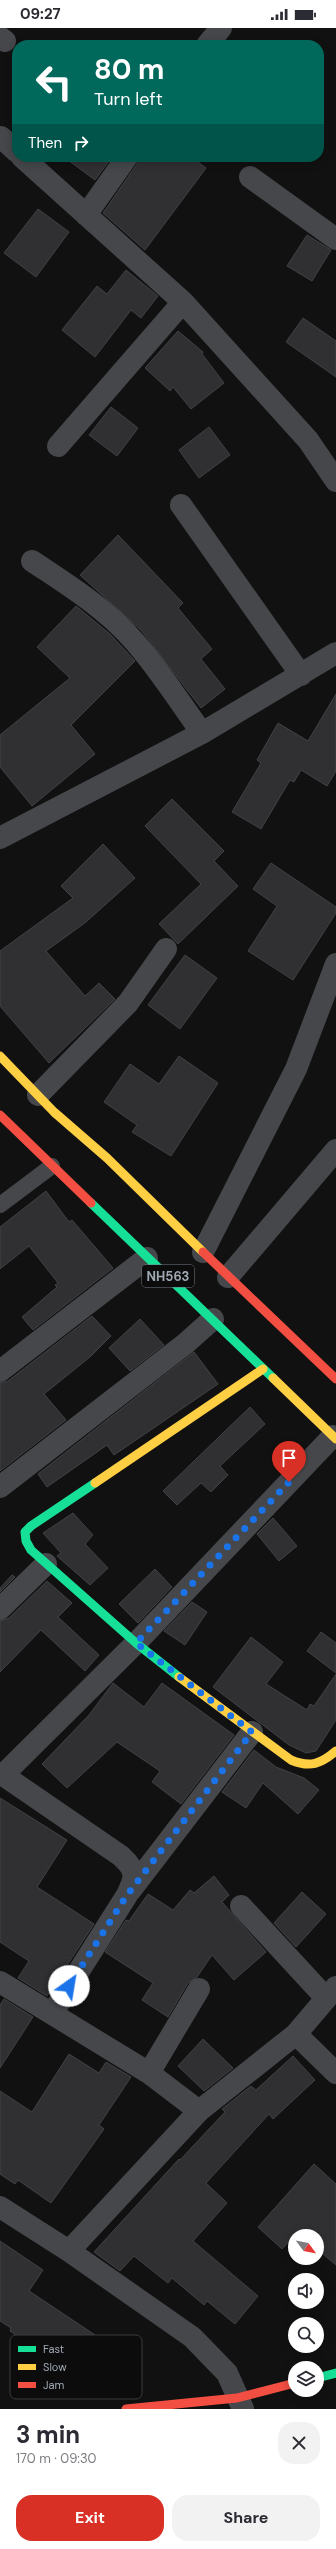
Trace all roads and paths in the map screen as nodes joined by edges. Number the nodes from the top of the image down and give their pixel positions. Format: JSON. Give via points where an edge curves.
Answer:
{"nodes":[{"id":1,"x":221,"y":28,"type":"edge"},
{"id":2,"x":211,"y":40,"type":"edge"},
{"id":3,"x":1,"y":137,"type":"dead end"},
{"id":4,"x":12,"y":147,"type":"edge"},
{"id":5,"x":28,"y":162,"type":"edge"},
{"id":6,"x":123,"y":162,"type":"edge"},
{"id":7,"x":250,"y":177,"type":"dead end"},
{"id":8,"x":86,"y":215,"type":"junction"},
{"id":9,"x":336,"y":239,"type":"edge"},
{"id":10,"x":183,"y":302,"type":"junction"},
{"id":11,"x":58,"y":446,"type":"dead end"},
{"id":12,"x":336,"y":481,"type":"edge"},
{"id":13,"x":182,"y":505,"type":"dead end"},
{"id":14,"x":32,"y":560,"type":"dead end"},
{"id":15,"x":336,"y":653,"type":"edge"},
{"id":16,"x":301,"y":675,"type":"junction"},
{"id":17,"x":202,"y":733,"type":"junction"},
{"id":18,"x":0,"y":838,"type":"edge"},
{"id":19,"x":166,"y":950,"type":"dead end"},
{"id":20,"x":336,"y":964,"type":"edge"},
{"id":21,"x":0,"y":1056,"type":"edge"},
{"id":22,"x":38,"y":1095,"type":"junction"},
{"id":23,"x":0,"y":1114,"type":"edge"},
{"id":24,"x":336,"y":1150,"type":"edge"},
{"id":25,"x":52,"y":1166,"type":"junction"},
{"id":26,"x":0,"y":1206,"type":"edge"},
{"id":27,"x":203,"y":1252,"type":"junction"},
{"id":28,"x":147,"y":1258,"type":"junction"},
{"id":29,"x":228,"y":1277,"type":"junction"},
{"id":30,"x":213,"y":1320,"type":"junction"},
{"id":31,"x":264,"y":1369,"type":"junction"},
{"id":32,"x":0,"y":1371,"type":"edge"},
{"id":33,"x":336,"y":1379,"type":"edge"},
{"id":34,"x":334,"y":1437,"type":"edge"},
{"id":35,"x":0,"y":1487,"type":"edge"},
{"id":36,"x":46,"y":1564,"type":"junction"},
{"id":37,"x":0,"y":1609,"type":"edge"},
{"id":38,"x":136,"y":1643,"type":"junction"},
{"id":39,"x":252,"y":1732,"type":"junction"},
{"id":40,"x":336,"y":1751,"type":"edge"},
{"id":41,"x":1,"y":1774,"type":"edge"},
{"id":42,"x":127,"y":1895,"type":"junction"},
{"id":43,"x":241,"y":1906,"type":"dead end"},
{"id":44,"x":0,"y":1982,"type":"edge"},
{"id":45,"x":199,"y":1989,"type":"dead end"},
{"id":46,"x":331,"y":1992,"type":"edge"},
{"id":47,"x":52,"y":2012,"type":"junction"},
{"id":48,"x":296,"y":2034,"type":"junction"},
{"id":49,"x":149,"y":2073,"type":"junction"},
{"id":50,"x":336,"y":2073,"type":"edge"},
{"id":51,"x":199,"y":2110,"type":"junction"},
{"id":52,"x":0,"y":2207,"type":"edge"},
{"id":53,"x":68,"y":2251,"type":"junction"},
{"id":54,"x":336,"y":2373,"type":"edge"},
{"id":55,"x":324,"y":2376,"type":"edge"},
{"id":56,"x":288,"y":2386,"type":"edge"},
{"id":57,"x":240,"y":2404,"type":"edge"},
{"id":58,"x":126,"y":2409,"type":"edge"}],
"edges":[{"from":1,"to":2,"type":"street"},
{"from":3,"to":4,"type":"street"},
{"from":5,"to":8,"type":"street"},
{"from":6,"to":8,"type":"street"},
{"from":7,"to":9,"type":"street"},
{"from":8,"to":10,"type":"street"},
{"from":10,"to":11,"type":"street"},
{"from":10,"to":12,"type":"street","via":[[308,440]]},
{"from":13,"to":16,"type":"street"},
{"from":14,"to":17,"type":"street","via":[[104,612],[120,627],[144,654]]},
{"from":15,"to":16,"type":"street"},
{"from":16,"to":17,"type":"street"},
{"from":17,"to":18,"type":"street"},
{"from":19,"to":22,"type":"street","via":[[124,1008]]},
{"from":20,"to":27,"type":"street","via":[[296,1069]]},
{"from":21,"to":22,"type":"main road","number":"NH563"},
{"from":22,"to":27,"type":"main road","number":"NH563"},
{"from":23,"to":25,"type":"main road","number":"NH563"},
{"from":24,"to":29,"type":"street"},
{"from":25,"to":26,"type":"lane"},
{"from":25,"to":28,"type":"main road","number":"NH563"},
{"from":27,"to":29,"type":"main road","number":"NH563"},
{"from":28,"to":30,"type":"main road","number":"NH563"},
{"from":28,"to":32,"type":"street"},
{"from":29,"to":33,"type":"main road","number":"NH563"},
{"from":30,"to":31,"type":"main road","number":"NH563"},
{"from":30,"to":35,"type":"street"},
{"from":31,"to":34,"type":"main road","number":"NH563"},
{"from":31,"to":36,"type":"main road","via":[[31,1526],[25,1532],[26,1541],[31,1550]]},
{"from":34,"to":38,"type":"street"},
{"from":36,"to":37,"type":"street"},
{"from":36,"to":38,"type":"main road"},
{"from":38,"to":39,"type":"main road"},
{"from":38,"to":41,"type":"street"},
{"from":39,"to":40,"type":"main road","via":[[282,1756],[302,1767],[320,1764]]},
{"from":39,"to":42,"type":"street"},
{"from":41,"to":42,"type":"street","via":[[132,1866],[134,1879]]},
{"from":42,"to":47,"type":"street"},
{"from":43,"to":46,"type":"street"},
{"from":44,"to":47,"type":"street"},
{"from":45,"to":49,"type":"street"},
{"from":46,"to":48,"type":"street"},
{"from":47,"to":49,"type":"street"},
{"from":48,"to":50,"type":"street"},
{"from":48,"to":51,"type":"street"},
{"from":49,"to":51,"type":"street"},
{"from":51,"to":53,"type":"street"},
{"from":52,"to":53,"type":"street"},
{"from":53,"to":57,"type":"street","via":[[192,2337],[227,2373]]},
{"from":54,"to":55,"type":"main road"},
{"from":56,"to":57,"type":"main road"},
{"from":57,"to":58,"type":"main road"}]}
